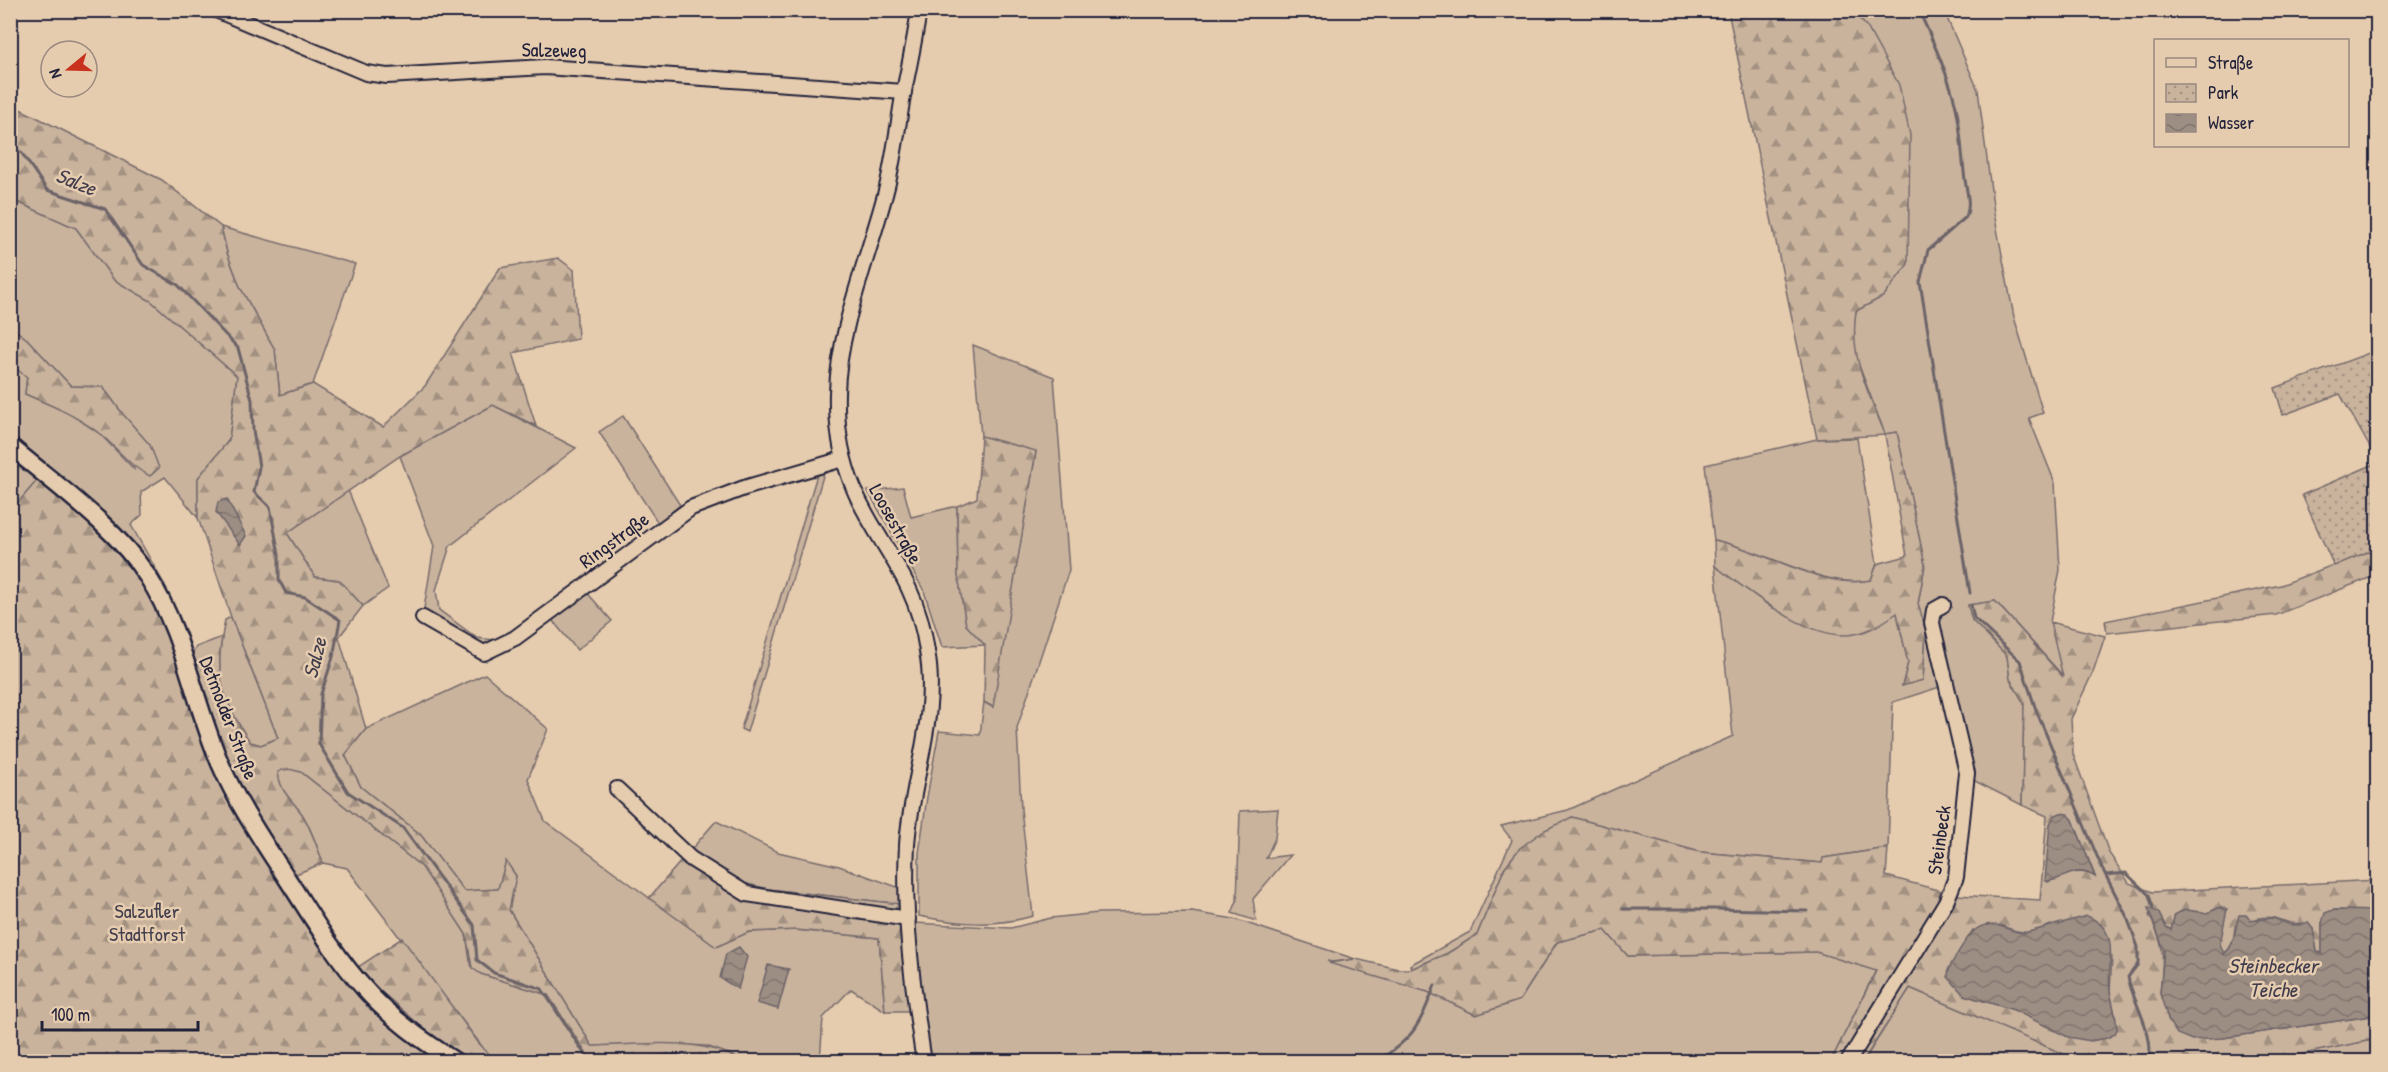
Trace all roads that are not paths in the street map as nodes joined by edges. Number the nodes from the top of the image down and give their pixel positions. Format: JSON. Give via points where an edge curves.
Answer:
{"nodes":[{"id":1,"x":216,"y":10,"type":"edge"},
{"id":2,"x":919,"y":10,"type":"edge"},
{"id":3,"x":904,"y":92,"type":"junction"},
{"id":4,"x":10,"y":446,"type":"edge"},
{"id":5,"x":843,"y":459,"type":"junction"},
{"id":6,"x":1943,"y":605,"type":"dead end"},
{"id":7,"x":423,"y":618,"type":"dead end"},
{"id":8,"x":617,"y":789,"type":"dead end"},
{"id":9,"x":908,"y":919,"type":"junction"},
{"id":10,"x":456,"y":1062,"type":"edge"},
{"id":11,"x":924,"y":1062,"type":"edge"},
{"id":12,"x":1848,"y":1062,"type":"edge"}],
"edges":[{"from":1,"to":3,"type":"street","name":"Salzeweg","via":[[366,73],[387,76],[546,67]]},
{"from":2,"to":3,"type":"street","name":"Loosestraße"},
{"from":3,"to":5,"type":"street","name":"Loosestraße","via":[[888,185],[840,364],[837,416]]},
{"from":4,"to":10,"type":"main road","name":"Detmolder Straße","via":[[90,513],[137,561],[177,639],[220,763],[270,853],[344,965],[365,990],[422,1040]]},
{"from":5,"to":7,"type":"street","name":"Ringstraße","via":[[691,508],[514,638],[484,652]]},
{"from":5,"to":9,"type":"street","name":"Loosestraße","via":[[868,519],[909,588],[927,652],[931,681],[928,719],[907,843]]},
{"from":6,"to":12,"type":"street","name":"Steinbeck","via":[[1934,610],[1932,623],[1967,773],[1956,877],[1946,902]]},
{"from":8,"to":9,"type":"street","via":[[691,859],[747,894]]},
{"from":9,"to":11,"type":"street","name":"Loosestraße"}]}
